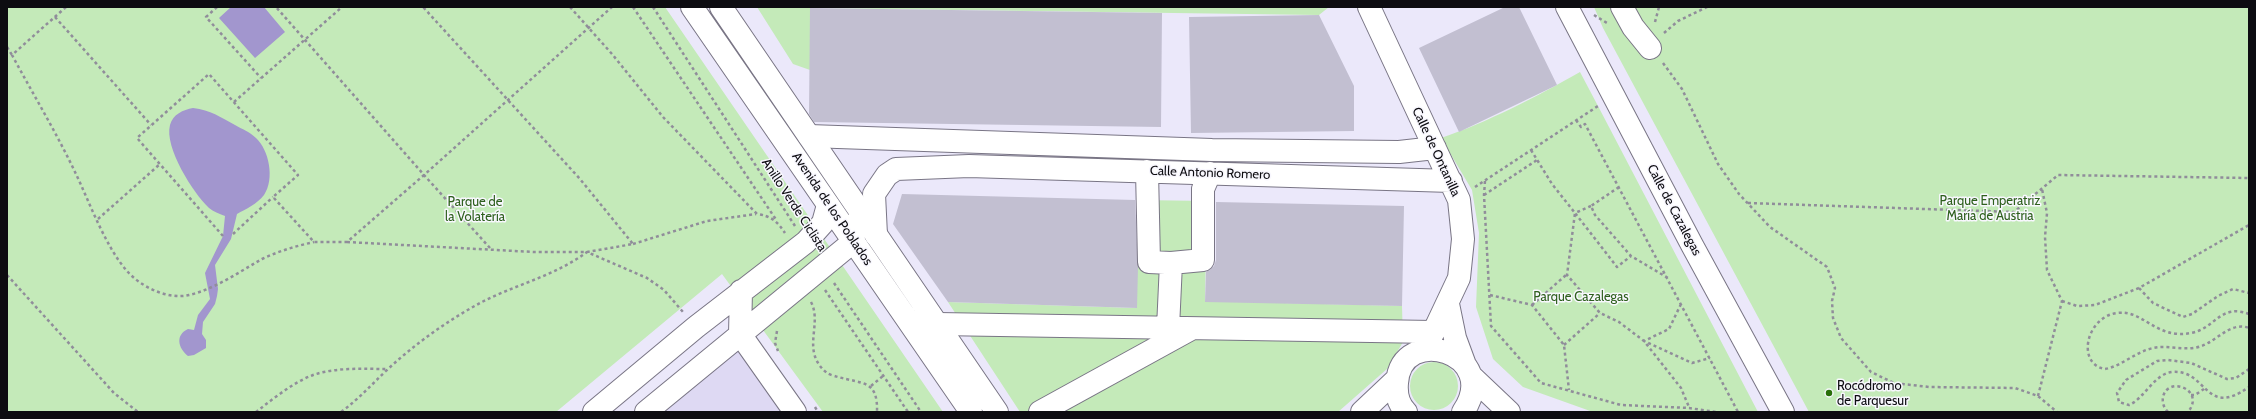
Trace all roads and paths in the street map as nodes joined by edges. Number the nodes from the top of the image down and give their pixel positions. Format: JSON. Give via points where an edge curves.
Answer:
{"nodes":[{"id":1,"x":66,"y":7,"type":"edge"},
{"id":2,"x":217,"y":7,"type":"edge"},
{"id":3,"x":276,"y":7,"type":"edge"},
{"id":4,"x":342,"y":7,"type":"edge"},
{"id":5,"x":423,"y":7,"type":"edge"},
{"id":6,"x":570,"y":7,"type":"edge"},
{"id":7,"x":612,"y":7,"type":"edge"},
{"id":8,"x":633,"y":7,"type":"edge"},
{"id":9,"x":653,"y":7,"type":"edge"},
{"id":10,"x":692,"y":7,"type":"edge"},
{"id":11,"x":721,"y":7,"type":"edge"},
{"id":12,"x":1368,"y":7,"type":"edge"},
{"id":13,"x":1567,"y":7,"type":"edge"},
{"id":14,"x":1622,"y":7,"type":"edge"},
{"id":15,"x":1707,"y":7,"type":"edge"},
{"id":16,"x":55,"y":17,"type":"junction"},
{"id":17,"x":587,"y":27,"type":"junction"},
{"id":18,"x":305,"y":40,"type":"junction"},
{"id":19,"x":7,"y":47,"type":"edge"},
{"id":20,"x":1650,"y":48,"type":"junction"},
{"id":21,"x":12,"y":55,"type":"junction"},
{"id":22,"x":260,"y":78,"type":"junction"},
{"id":23,"x":508,"y":100,"type":"junction"},
{"id":24,"x":234,"y":102,"type":"junction"},
{"id":25,"x":1598,"y":106,"type":"dead end"},
{"id":26,"x":1576,"y":120,"type":"junction"},
{"id":27,"x":151,"y":125,"type":"junction"},
{"id":28,"x":809,"y":136,"type":"junction"},
{"id":29,"x":895,"y":140,"type":"junction"},
{"id":30,"x":1435,"y":148,"type":"junction"},
{"id":31,"x":1531,"y":150,"type":"junction"},
{"id":32,"x":1537,"y":160,"type":"junction"},
{"id":33,"x":160,"y":164,"type":"junction"},
{"id":34,"x":896,"y":169,"type":"junction"},
{"id":35,"x":1146,"y":171,"type":"junction"},
{"id":36,"x":1210,"y":173,"type":"junction"},
{"id":37,"x":424,"y":175,"type":"junction"},
{"id":38,"x":2249,"y":178,"type":"edge"},
{"id":39,"x":1451,"y":181,"type":"junction"},
{"id":40,"x":1485,"y":181,"type":"junction"},
{"id":41,"x":1620,"y":186,"type":"junction"},
{"id":42,"x":2042,"y":188,"type":"junction"},
{"id":43,"x":1472,"y":190,"type":"dead end"},
{"id":44,"x":1484,"y":195,"type":"junction"},
{"id":45,"x":273,"y":197,"type":"junction"},
{"id":46,"x":1747,"y":203,"type":"junction"},
{"id":47,"x":828,"y":205,"type":"junction"},
{"id":48,"x":1591,"y":206,"type":"junction"},
{"id":49,"x":858,"y":208,"type":"junction"},
{"id":50,"x":1575,"y":213,"type":"junction"},
{"id":51,"x":756,"y":214,"type":"junction"},
{"id":52,"x":98,"y":219,"type":"junction"},
{"id":53,"x":778,"y":222,"type":"junction"},
{"id":54,"x":2249,"y":225,"type":"edge"},
{"id":55,"x":785,"y":233,"type":"dead end"},
{"id":56,"x":232,"y":234,"type":"dead end"},
{"id":57,"x":876,"y":235,"type":"junction"},
{"id":58,"x":223,"y":236,"type":"dead end"},
{"id":59,"x":314,"y":242,"type":"junction"},
{"id":60,"x":347,"y":242,"type":"junction"},
{"id":61,"x":806,"y":242,"type":"junction"},
{"id":62,"x":853,"y":242,"type":"junction"},
{"id":63,"x":633,"y":244,"type":"junction"},
{"id":64,"x":491,"y":248,"type":"junction"},
{"id":65,"x":587,"y":252,"type":"junction"},
{"id":66,"x":1630,"y":256,"type":"junction"},
{"id":67,"x":1171,"y":263,"type":"junction"},
{"id":68,"x":822,"y":266,"type":"junction"},
{"id":69,"x":7,"y":275,"type":"edge"},
{"id":70,"x":1567,"y":275,"type":"junction"},
{"id":71,"x":1668,"y":278,"type":"junction"},
{"id":72,"x":823,"y":287,"type":"dead end"},
{"id":73,"x":2139,"y":288,"type":"junction"},
{"id":74,"x":741,"y":291,"type":"junction"},
{"id":75,"x":2249,"y":293,"type":"edge"},
{"id":76,"x":1490,"y":296,"type":"junction"},
{"id":77,"x":809,"y":298,"type":"dead end"},
{"id":78,"x":2062,"y":301,"type":"junction"},
{"id":79,"x":1681,"y":303,"type":"junction"},
{"id":80,"x":1448,"y":304,"type":"junction"},
{"id":81,"x":1532,"y":305,"type":"junction"},
{"id":82,"x":1600,"y":314,"type":"junction"},
{"id":83,"x":2249,"y":314,"type":"edge"},
{"id":84,"x":686,"y":315,"type":"dead end"},
{"id":85,"x":778,"y":323,"type":"dead end"},
{"id":86,"x":938,"y":324,"type":"junction"},
{"id":87,"x":1168,"y":328,"type":"junction"},
{"id":88,"x":1193,"y":328,"type":"junction"},
{"id":89,"x":2249,"y":328,"type":"edge"},
{"id":90,"x":740,"y":334,"type":"junction"},
{"id":91,"x":1429,"y":341,"type":"junction"},
{"id":92,"x":1644,"y":341,"type":"junction"},
{"id":93,"x":1564,"y":345,"type":"junction"},
{"id":94,"x":779,"y":354,"type":"dead end"},
{"id":95,"x":1710,"y":358,"type":"junction"},
{"id":96,"x":388,"y":369,"type":"junction"},
{"id":97,"x":2249,"y":369,"type":"edge"},
{"id":98,"x":1468,"y":371,"type":"junction"},
{"id":99,"x":884,"y":376,"type":"junction"},
{"id":100,"x":1397,"y":379,"type":"junction"},
{"id":101,"x":871,"y":386,"type":"junction"},
{"id":102,"x":2249,"y":387,"type":"edge"},
{"id":103,"x":2204,"y":389,"type":"junction"},
{"id":104,"x":1569,"y":390,"type":"junction"},
{"id":105,"x":2191,"y":395,"type":"junction"},
{"id":106,"x":2038,"y":396,"type":"junction"},
{"id":107,"x":1689,"y":408,"type":"junction"},
{"id":108,"x":805,"y":409,"type":"edge"},
{"id":109,"x":138,"y":412,"type":"edge"},
{"id":110,"x":256,"y":412,"type":"edge"},
{"id":111,"x":341,"y":412,"type":"edge"},
{"id":112,"x":594,"y":412,"type":"edge"},
{"id":113,"x":646,"y":412,"type":"edge"},
{"id":114,"x":818,"y":412,"type":"edge"},
{"id":115,"x":877,"y":412,"type":"edge"},
{"id":116,"x":908,"y":412,"type":"edge"},
{"id":117,"x":921,"y":412,"type":"edge"},
{"id":118,"x":971,"y":412,"type":"edge"},
{"id":119,"x":997,"y":412,"type":"edge"},
{"id":120,"x":1040,"y":412,"type":"edge"},
{"id":121,"x":1362,"y":412,"type":"edge"},
{"id":122,"x":1406,"y":412,"type":"edge"},
{"id":123,"x":1463,"y":412,"type":"edge"},
{"id":124,"x":1509,"y":412,"type":"edge"},
{"id":125,"x":1716,"y":412,"type":"edge"},
{"id":126,"x":1738,"y":412,"type":"edge"},
{"id":127,"x":1783,"y":412,"type":"edge"},
{"id":128,"x":2057,"y":412,"type":"edge"},
{"id":129,"x":2168,"y":412,"type":"edge"},
{"id":130,"x":2188,"y":412,"type":"edge"}],
"edges":[{"from":1,"to":16,"type":"path"},
{"from":2,"to":22,"type":"path","via":[[206,17]]},
{"from":3,"to":18,"type":"path"},
{"from":4,"to":18,"type":"path"},
{"from":5,"to":23,"type":"path"},
{"from":6,"to":17,"type":"path"},
{"from":7,"to":17,"type":"path"},
{"from":8,"to":53,"type":"path"},
{"from":9,"to":61,"type":"path","name":"Anillo Verde Ciclista"},
{"from":10,"to":47,"type":"street","name":"Avenida de los Poblados"},
{"from":11,"to":28,"type":"street","name":"Avenida de los Poblados"},
{"from":12,"to":30,"type":"street","name":"Calle de Ontanilla"},
{"from":13,"to":127,"type":"street","name":"Calle de Cazalegas"},
{"from":14,"to":20,"type":"street","via":[[1633,27]]},
{"from":15,"to":20,"type":"path","via":[[1678,20]]},
{"from":16,"to":21,"type":"path"},
{"from":16,"to":27,"type":"path"},
{"from":17,"to":23,"type":"path"},
{"from":17,"to":51,"type":"path","via":[[663,117]]},
{"from":18,"to":22,"type":"path"},
{"from":18,"to":37,"type":"path"},
{"from":19,"to":21,"type":"path"},
{"from":20,"to":46,"type":"path","via":[[1682,89],[1718,164]]},
{"from":21,"to":52,"type":"path"},
{"from":22,"to":24,"type":"path"},
{"from":23,"to":37,"type":"path"},
{"from":23,"to":63,"type":"path","via":[[608,211]]},
{"from":24,"to":27,"type":"path","via":[[209,74]]},
{"from":24,"to":45,"type":"path","via":[[298,175]]},
{"from":25,"to":26,"type":"path"},
{"from":26,"to":31,"type":"path"},
{"from":26,"to":41,"type":"path","via":[[1581,127],[1585,124]]},
{"from":27,"to":33,"type":"path","via":[[137,138]]},
{"from":28,"to":29,"type":"street","name":"Calle Antonio Romero"},
{"from":28,"to":49,"type":"street","name":"Avenida de los Poblados"},
{"from":29,"to":30,"type":"street","name":"Calle Antonio Romero","via":[[1333,152],[1399,152]]},
{"from":29,"to":34,"type":"street"},
{"from":30,"to":39,"type":"street","name":"Calle de Ontanilla"},
{"from":31,"to":32,"type":"path"},
{"from":31,"to":40,"type":"path"},
{"from":32,"to":44,"type":"path"},
{"from":32,"to":50,"type":"path"},
{"from":33,"to":52,"type":"path"},
{"from":33,"to":58,"type":"path"},
{"from":34,"to":35,"type":"street","name":"Calle Antonio Romero","via":[[970,166]]},
{"from":34,"to":57,"type":"street","via":[[887,176],[874,194]]},
{"from":35,"to":36,"type":"street","name":"Calle Antonio Romero"},
{"from":35,"to":67,"type":"street","via":[[1149,262]]},
{"from":36,"to":39,"type":"street","name":"Calle Antonio Romero"},
{"from":36,"to":67,"type":"street","via":[[1203,189],[1203,260]]},
{"from":37,"to":60,"type":"path"},
{"from":37,"to":64,"type":"path"},
{"from":38,"to":42,"type":"path","via":[[2058,175]]},
{"from":39,"to":80,"type":"street","name":"Calle de Ontanilla","via":[[1459,200],[1463,239],[1459,278]]},
{"from":40,"to":43,"type":"path"},
{"from":40,"to":44,"type":"path"},
{"from":41,"to":48,"type":"path"},
{"from":41,"to":71,"type":"path"},
{"from":42,"to":46,"type":"path","via":[[2014,212]]},
{"from":42,"to":78,"type":"path","via":[[2047,213],[2047,270]]},
{"from":44,"to":76,"type":"path"},
{"from":45,"to":56,"type":"path"},
{"from":45,"to":59,"type":"path"},
{"from":46,"to":106,"type":"path","via":[[1770,227],[1827,267],[1835,288],[1832,318],[1841,338],[1871,372],[1894,383],[1929,387],[2015,388]]},
{"from":47,"to":61,"type":"street","via":[[822,223]]},
{"from":47,"to":62,"type":"street","name":"Avenida de los Poblados"},
{"from":48,"to":50,"type":"path"},
{"from":48,"to":66,"type":"path","via":[[1595,215]]},
{"from":49,"to":57,"type":"street","name":"Avenida de los Poblados"},
{"from":49,"to":62,"type":"street"},
{"from":50,"to":66,"type":"path","via":[[1617,267]]},
{"from":50,"to":70,"type":"path"},
{"from":51,"to":53,"type":"path","via":[[768,215]]},
{"from":51,"to":63,"type":"path","via":[[707,222]]},
{"from":52,"to":59,"type":"path","via":[[115,256],[128,272],[142,285],[170,296],[188,295],[208,289],[264,258]]},
{"from":53,"to":55,"type":"path"},
{"from":54,"to":73,"type":"path"},
{"from":57,"to":86,"type":"street","name":"Avenida de los Poblados"},
{"from":59,"to":60,"type":"path"},
{"from":60,"to":64,"type":"path"},
{"from":61,"to":74,"type":"street"},
{"from":62,"to":68,"type":"street"},
{"from":62,"to":118,"type":"street","name":"Avenida de los Poblados"},
{"from":63,"to":65,"type":"path"},
{"from":64,"to":65,"type":"path"},
{"from":65,"to":84,"type":"path","via":[[647,278],[664,290]]},
{"from":65,"to":96,"type":"path","via":[[558,270],[480,303],[434,332]]},
{"from":66,"to":71,"type":"path"},
{"from":67,"to":87,"type":"street"},
{"from":68,"to":90,"type":"street"},
{"from":68,"to":117,"type":"path","name":"Anillo Verde Ciclista"},
{"from":69,"to":109,"type":"path","via":[[114,393]]},
{"from":70,"to":81,"type":"path"},
{"from":70,"to":82,"type":"path"},
{"from":71,"to":79,"type":"path"},
{"from":72,"to":99,"type":"path"},
{"from":73,"to":75,"type":"path","via":[[2153,303],[2183,317],[2233,289]]},
{"from":73,"to":78,"type":"path","via":[[2095,305],[2077,306]]},
{"from":74,"to":90,"type":"street"},
{"from":74,"to":112,"type":"street"},
{"from":76,"to":81,"type":"path"},
{"from":76,"to":104,"type":"path","via":[[1491,326],[1541,383]]},
{"from":77,"to":101,"type":"path","via":[[815,310],[811,346],[820,365],[828,374]]},
{"from":78,"to":106,"type":"path"},
{"from":79,"to":92,"type":"path","via":[[1669,329]]},
{"from":79,"to":95,"type":"path"},
{"from":80,"to":91,"type":"street","name":"Calle de Ontanilla"},
{"from":80,"to":98,"type":"street","via":[[1455,338]]},
{"from":81,"to":93,"type":"path"},
{"from":82,"to":92,"type":"path","via":[[1619,322]]},
{"from":82,"to":93,"type":"path"},
{"from":83,"to":89,"type":"path","via":[[2231,311],[2222,314],[2201,330],[2181,335],[2160,330],[2131,313],[2116,313],[2099,319],[2091,331],[2088,344],[2094,364],[2105,369],[2154,348],[2191,349],[2206,344],[2235,327],[2242,325]]},
{"from":85,"to":94,"type":"path","via":[[775,343]]},
{"from":86,"to":87,"type":"street"},
{"from":86,"to":119,"type":"street","name":"Avenida de los Poblados"},
{"from":87,"to":88,"type":"street"},
{"from":88,"to":91,"type":"street"},
{"from":88,"to":120,"type":"street"},
{"from":90,"to":108,"type":"street"},
{"from":90,"to":113,"type":"street"},
{"from":91,"to":98,"type":"street","via":[[1436,349],[1447,351],[1457,357]]},
{"from":91,"to":100,"type":"street","via":[[1407,361]]},
{"from":92,"to":95,"type":"path","via":[[1692,363]]},
{"from":92,"to":107,"type":"path","via":[[1681,388]]},
{"from":93,"to":104,"type":"path"},
{"from":95,"to":126,"type":"path"},
{"from":96,"to":110,"type":"path","via":[[348,370],[314,375],[287,389]]},
{"from":96,"to":111,"type":"path","via":[[363,395]]},
{"from":97,"to":103,"type":"path","via":[[2236,378],[2227,379],[2191,363],[2168,360],[2157,362],[2126,380],[2117,393],[2119,402],[2123,405],[2135,403],[2160,378],[2170,372],[2186,374]]},
{"from":98,"to":123,"type":"street","via":[[1472,389],[1470,401]]},
{"from":98,"to":124,"type":"street"},
{"from":99,"to":101,"type":"path"},
{"from":99,"to":116,"type":"path"},
{"from":100,"to":121,"type":"street"},
{"from":100,"to":122,"type":"street","via":[[1398,400]]},
{"from":101,"to":115,"type":"path","via":[[877,396]]},
{"from":102,"to":103,"type":"path","via":[[2234,397],[2225,399],[2211,396]]},
{"from":103,"to":105,"type":"path"},
{"from":104,"to":107,"type":"path","via":[[1621,405]]},
{"from":105,"to":129,"type":"path","via":[[2180,386],[2167,390],[2163,403]]},
{"from":105,"to":130,"type":"path","via":[[2192,404]]},
{"from":106,"to":128,"type":"path"},
{"from":107,"to":125,"type":"path"},
{"from":108,"to":114,"type":"path"}]}
